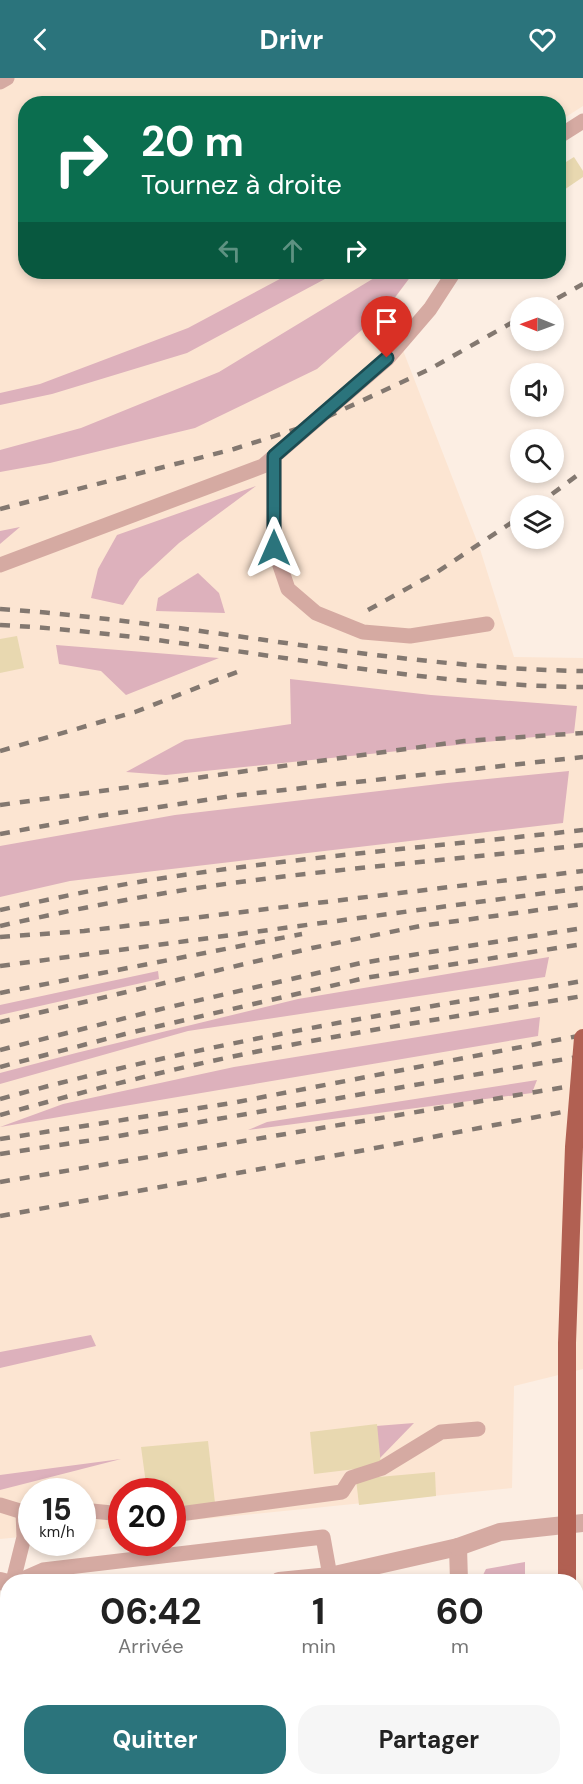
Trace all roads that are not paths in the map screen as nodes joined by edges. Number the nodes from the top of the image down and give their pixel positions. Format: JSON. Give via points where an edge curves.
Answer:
{"nodes":[{"id":1,"x":7,"y":78,"type":"edge"},
{"id":2,"x":0,"y":82,"type":"edge"},
{"id":3,"x":583,"y":121,"type":"edge"},
{"id":4,"x":566,"y":132,"type":"edge"},
{"id":5,"x":449,"y":279,"type":"edge"},
{"id":6,"x":274,"y":456,"type":"junction"},
{"id":7,"x":0,"y":565,"type":"edge"},
{"id":8,"x":487,"y":624,"type":"dead end"},
{"id":9,"x":583,"y":1038,"type":"edge"},
{"id":10,"x":478,"y":1429,"type":"dead end"},
{"id":11,"x":0,"y":1505,"type":"edge"},
{"id":12,"x":18,"y":1509,"type":"edge"},
{"id":13,"x":186,"y":1513,"type":"edge"},
{"id":14,"x":583,"y":1523,"type":"edge"},
{"id":15,"x":458,"y":1547,"type":"junction"},
{"id":16,"x":19,"y":1556,"type":"edge"},
{"id":17,"x":15,"y":1574,"type":"edge"},
{"id":18,"x":34,"y":1574,"type":"edge"},
{"id":19,"x":330,"y":1574,"type":"edge"},
{"id":20,"x":339,"y":1574,"type":"edge"},
{"id":21,"x":459,"y":1574,"type":"edge"},
{"id":22,"x":567,"y":1574,"type":"edge"}],
"edges":[{"from":1,"to":2,"type":"lane"},
{"from":3,"to":4,"type":"lane"},
{"from":5,"to":6,"type":"lane","via":[[430,309],[387,358]]},
{"from":6,"to":7,"type":"lane","via":[[263,466]]},
{"from":6,"to":8,"type":"lane","via":[[274,548],[288,589],[316,613],[363,632],[410,636]]},
{"from":9,"to":22,"type":"highway","bridge":true,"via":[[574,1148],[567,1343]]},
{"from":10,"to":13,"type":"lane","via":[[441,1432],[382,1468],[351,1478],[342,1492]]},
{"from":11,"to":12,"type":"lane"},
{"from":14,"to":15,"type":"street","via":[[500,1532]]},
{"from":15,"to":20,"type":"street"},
{"from":15,"to":21,"type":"street"},
{"from":16,"to":17,"type":"lane"},
{"from":18,"to":19,"type":"lane","via":[[323,1537]]}]}
